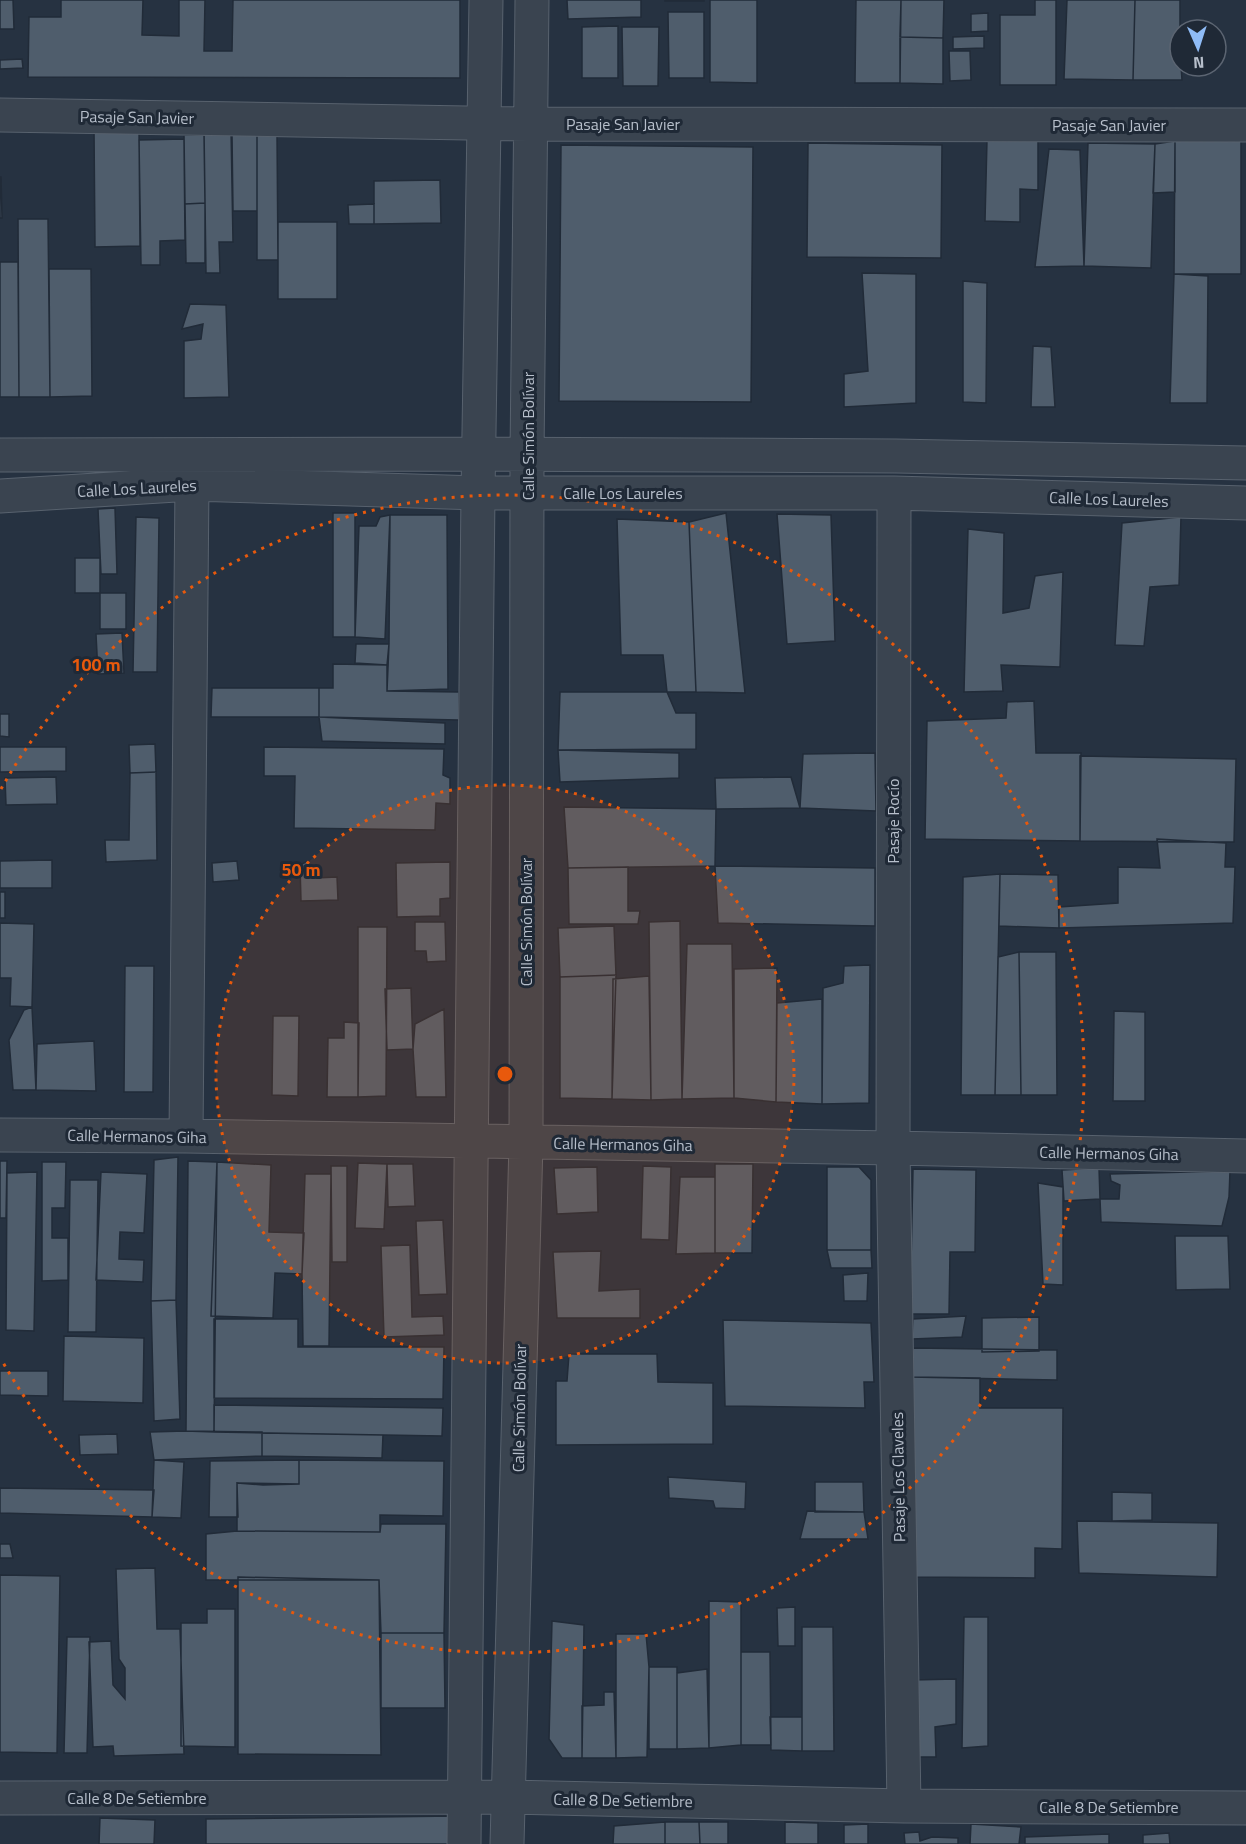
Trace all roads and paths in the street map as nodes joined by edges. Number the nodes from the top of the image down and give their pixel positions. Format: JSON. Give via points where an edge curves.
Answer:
{"nodes":[{"id":1,"x":486,"y":0,"type":"edge"},
{"id":2,"x":532,"y":0,"type":"edge"},
{"id":3,"x":0,"y":115,"type":"edge"},
{"id":4,"x":483,"y":123,"type":"junction"},
{"id":5,"x":530,"y":124,"type":"junction"},
{"id":6,"x":1246,"y":125,"type":"edge"},
{"id":7,"x":478,"y":454,"type":"junction"},
{"id":8,"x":0,"y":455,"type":"edge"},
{"id":9,"x":527,"y":455,"type":"junction"},
{"id":10,"x":1246,"y":463,"type":"edge"},
{"id":11,"x":192,"y":484,"type":"junction"},
{"id":12,"x":478,"y":493,"type":"junction"},
{"id":13,"x":528,"y":493,"type":"junction"},
{"id":14,"x":894,"y":494,"type":"junction"},
{"id":15,"x":0,"y":496,"type":"edge"},
{"id":16,"x":1246,"y":503,"type":"edge"},
{"id":17,"x":0,"y":1135,"type":"edge"},
{"id":18,"x":186,"y":1136,"type":"junction"},
{"id":19,"x":471,"y":1142,"type":"junction"},
{"id":20,"x":526,"y":1143,"type":"junction"},
{"id":21,"x":893,"y":1148,"type":"junction"},
{"id":22,"x":1246,"y":1156,"type":"edge"},
{"id":23,"x":508,"y":1797,"type":"junction"},
{"id":24,"x":0,"y":1798,"type":"edge"},
{"id":25,"x":465,"y":1798,"type":"junction"},
{"id":26,"x":904,"y":1806,"type":"junction"},
{"id":27,"x":1246,"y":1808,"type":"edge"},
{"id":28,"x":464,"y":1844,"type":"edge"},
{"id":29,"x":507,"y":1844,"type":"edge"}],
"edges":[{"from":1,"to":4,"type":"street"},
{"from":2,"to":5,"type":"street","name":"Calle Simón Bolívar"},
{"from":3,"to":4,"type":"street","name":"Pasaje San Javier"},
{"from":4,"to":5,"type":"street","name":"Pasaje San Javier"},
{"from":4,"to":7,"type":"street"},
{"from":5,"to":6,"type":"street","name":"Pasaje San Javier"},
{"from":5,"to":9,"type":"street","name":"Calle Simón Bolívar"},
{"from":7,"to":8,"type":"street","name":"Calle Los Laureles"},
{"from":7,"to":9,"type":"street","name":"Calle Los Laureles"},
{"from":7,"to":12,"type":"street"},
{"from":9,"to":10,"type":"street","name":"Calle Los Laureles"},
{"from":9,"to":13,"type":"street","name":"Calle Simón Bolívar"},
{"from":11,"to":12,"type":"street","name":"Calle Los Laureles"},
{"from":11,"to":15,"type":"street","name":"Calle Los Laureles"},
{"from":11,"to":18,"type":"street"},
{"from":12,"to":13,"type":"street","name":"Calle Los Laureles"},
{"from":12,"to":19,"type":"street"},
{"from":13,"to":14,"type":"street","name":"Calle Los Laureles"},
{"from":13,"to":20,"type":"street","name":"Calle Simón Bolívar"},
{"from":14,"to":16,"type":"street","name":"Calle Los Laureles"},
{"from":14,"to":21,"type":"street","name":"Pasaje Rocío"},
{"from":17,"to":18,"type":"street","name":"Calle Hermanos Giha"},
{"from":18,"to":19,"type":"street","name":"Calle Hermanos Giha"},
{"from":19,"to":20,"type":"street","name":"Calle Hermanos Giha"},
{"from":19,"to":25,"type":"street"},
{"from":20,"to":21,"type":"street","name":"Calle Hermanos Giha"},
{"from":20,"to":23,"type":"street","name":"Calle Simón Bolívar"},
{"from":21,"to":22,"type":"street","name":"Calle Hermanos Giha"},
{"from":21,"to":26,"type":"street","name":"Pasaje Los Claveles"},
{"from":23,"to":25,"type":"street","name":"Calle 8 De Setiembre"},
{"from":23,"to":26,"type":"street","name":"Calle 8 De Setiembre"},
{"from":23,"to":29,"type":"street","name":"Calle Simón Bolívar"},
{"from":24,"to":25,"type":"street","name":"Calle 8 De Setiembre"},
{"from":25,"to":28,"type":"street"},
{"from":26,"to":27,"type":"street","name":"Calle 8 De Setiembre"}]}
